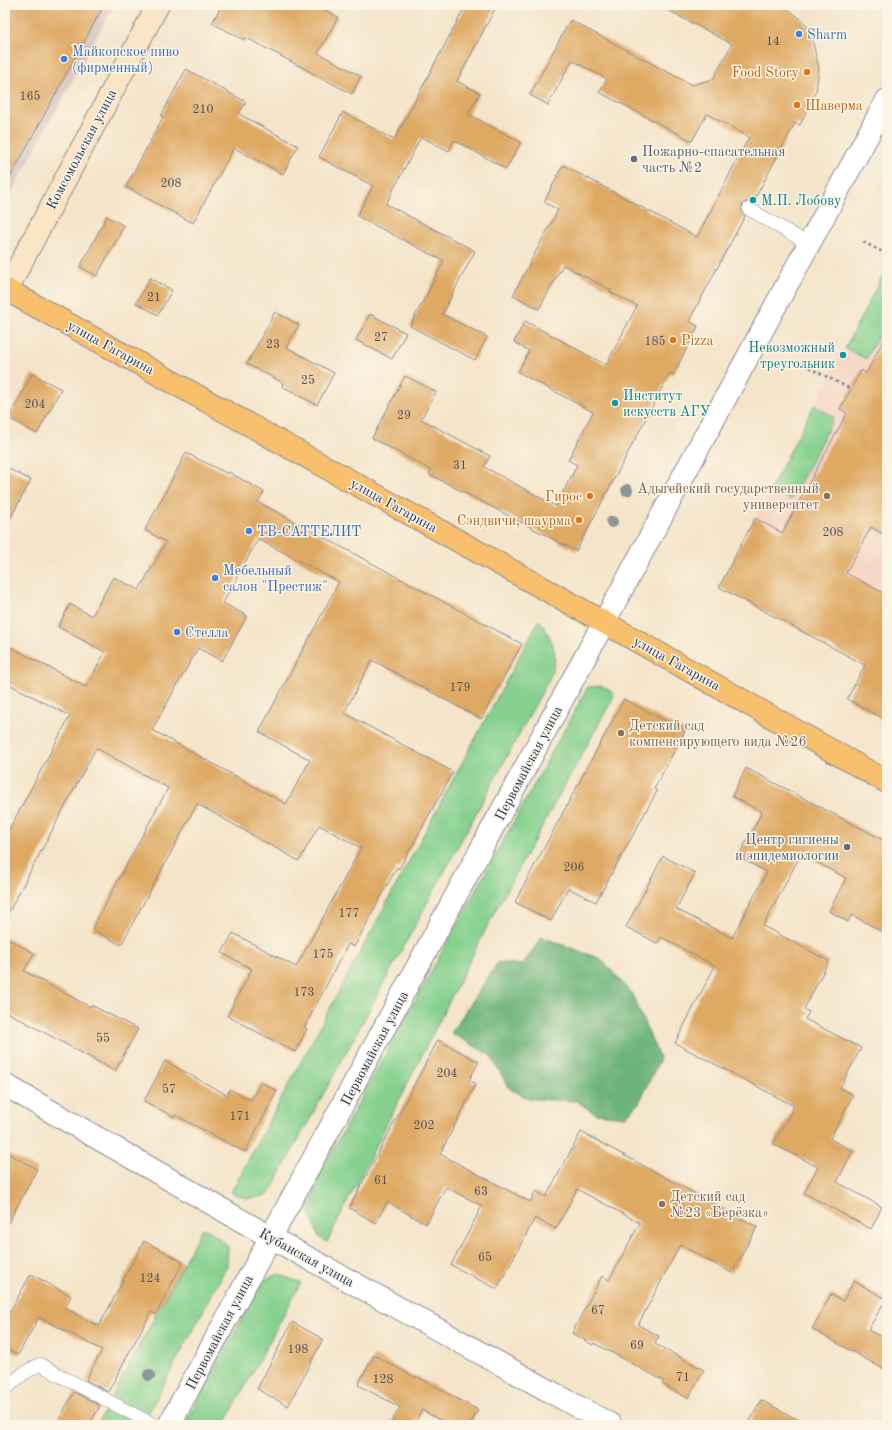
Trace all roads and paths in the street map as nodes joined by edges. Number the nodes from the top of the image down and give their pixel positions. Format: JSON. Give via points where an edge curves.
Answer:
{"nodes":[{"id":1,"x":158,"y":5,"type":"edge"},
{"id":2,"x":887,"y":100,"type":"edge"},
{"id":3,"x":749,"y":209,"type":"dead end"},
{"id":4,"x":863,"y":242,"type":"dead end"},
{"id":5,"x":810,"y":244,"type":"junction"},
{"id":6,"x":887,"y":254,"type":"edge"},
{"id":7,"x":6,"y":290,"type":"edge"},
{"id":8,"x":798,"y":362,"type":"dead end"},
{"id":9,"x":851,"y":389,"type":"dead end"},
{"id":10,"x":604,"y":622,"type":"junction"},
{"id":11,"x":887,"y":782,"type":"edge"},
{"id":12,"x":5,"y":1086,"type":"edge"},
{"id":13,"x":270,"y":1237,"type":"junction"},
{"id":14,"x":5,"y":1389,"type":"edge"},
{"id":15,"x":154,"y":1425,"type":"edge"},
{"id":16,"x":169,"y":1425,"type":"edge"},
{"id":17,"x":611,"y":1425,"type":"edge"}],
"edges":[{"from":1,"to":7,"type":"street","name":"Комсомольская улица"},
{"from":2,"to":5,"type":"street","name":"Первомайская улица"},
{"from":3,"to":5,"type":"lane"},
{"from":4,"to":6,"type":"path"},
{"from":5,"to":10,"type":"street","name":"Первомайская улица"},
{"from":7,"to":10,"type":"main road","name":"улица Гагарина"},
{"from":8,"to":9,"type":"path"},
{"from":10,"to":11,"type":"main road","name":"улица Гагарина"},
{"from":10,"to":13,"type":"street","name":"Первомайская улица"},
{"from":12,"to":13,"type":"street","name":"Кубанская улица"},
{"from":13,"to":16,"type":"street","name":"Первомайская улица"},
{"from":13,"to":17,"type":"street","name":"Кубанская улица"},
{"from":14,"to":15,"type":"lane","via":[[40,1364]]}]}
